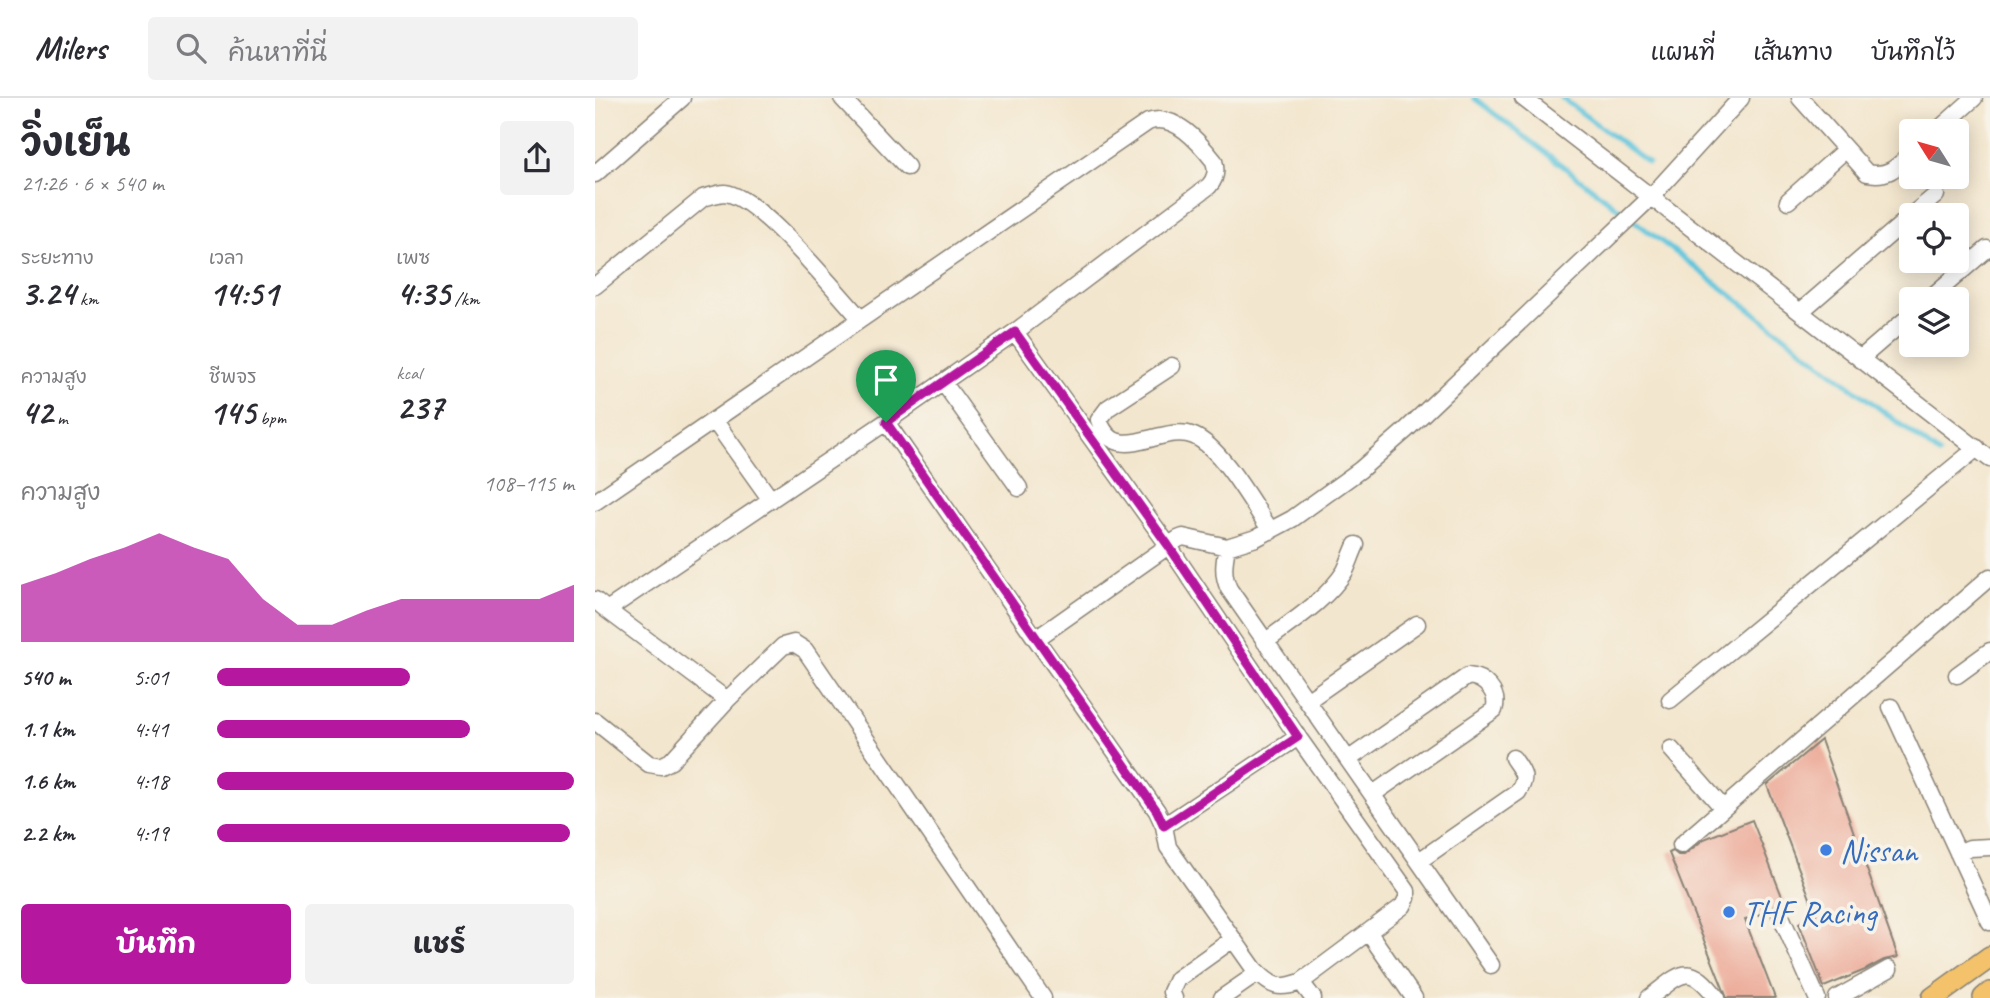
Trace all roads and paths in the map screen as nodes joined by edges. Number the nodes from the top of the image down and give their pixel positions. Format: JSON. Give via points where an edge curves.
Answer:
{"nodes":[{"id":1,"x":682,"y":98,"type":"edge"},
{"id":2,"x":842,"y":98,"type":"edge"},
{"id":3,"x":1523,"y":98,"type":"edge"},
{"id":4,"x":1741,"y":98,"type":"edge"},
{"id":5,"x":1800,"y":98,"type":"edge"},
{"id":6,"x":1974,"y":98,"type":"edge"},
{"id":7,"x":1950,"y":119,"type":"edge"},
{"id":8,"x":1845,"y":150,"type":"junction"},
{"id":9,"x":1899,"y":165,"type":"edge"},
{"id":10,"x":907,"y":167,"type":"dead end"},
{"id":11,"x":595,"y":174,"type":"edge"},
{"id":12,"x":1936,"y":195,"type":"dead end"},
{"id":13,"x":1650,"y":198,"type":"junction"},
{"id":14,"x":1788,"y":201,"type":"dead end"},
{"id":15,"x":1926,"y":203,"type":"edge"},
{"id":16,"x":1899,"y":226,"type":"edge"},
{"id":17,"x":1987,"y":249,"type":"dead end"},
{"id":18,"x":595,"y":286,"type":"edge"},
{"id":19,"x":1943,"y":287,"type":"edge"},
{"id":20,"x":1800,"y":312,"type":"junction"},
{"id":21,"x":860,"y":318,"type":"junction"},
{"id":22,"x":1899,"y":325,"type":"edge"},
{"id":23,"x":1015,"y":332,"type":"junction"},
{"id":24,"x":1860,"y":359,"type":"junction"},
{"id":25,"x":1172,"y":366,"type":"dead end"},
{"id":26,"x":943,"y":382,"type":"junction"},
{"id":27,"x":714,"y":420,"type":"junction"},
{"id":28,"x":886,"y":422,"type":"junction"},
{"id":29,"x":1977,"y":448,"type":"junction"},
{"id":30,"x":1990,"y":459,"type":"edge"},
{"id":31,"x":1019,"y":488,"type":"dead end"},
{"id":32,"x":771,"y":500,"type":"junction"},
{"id":33,"x":595,"y":502,"type":"edge"},
{"id":34,"x":1271,"y":531,"type":"junction"},
{"id":35,"x":1168,"y":545,"type":"junction"},
{"id":36,"x":1356,"y":545,"type":"dead end"},
{"id":37,"x":1227,"y":547,"type":"junction"},
{"id":38,"x":1990,"y":577,"type":"edge"},
{"id":39,"x":601,"y":605,"type":"edge"},
{"id":40,"x":1417,"y":625,"type":"dead end"},
{"id":41,"x":1036,"y":639,"type":"junction"},
{"id":42,"x":1265,"y":642,"type":"junction"},
{"id":43,"x":1990,"y":651,"type":"edge"},
{"id":44,"x":1957,"y":675,"type":"dead end"},
{"id":45,"x":727,"y":700,"type":"junction"},
{"id":46,"x":1670,"y":700,"type":"dead end"},
{"id":47,"x":1307,"y":701,"type":"junction"},
{"id":48,"x":1891,"y":706,"type":"dead end"},
{"id":49,"x":595,"y":721,"type":"edge"},
{"id":50,"x":1298,"y":737,"type":"junction"},
{"id":51,"x":1671,"y":749,"type":"dead end"},
{"id":52,"x":1513,"y":758,"type":"dead end"},
{"id":53,"x":1349,"y":759,"type":"junction"},
{"id":54,"x":1373,"y":794,"type":"junction"},
{"id":55,"x":1723,"y":808,"type":"junction"},
{"id":56,"x":1164,"y":826,"type":"junction"},
{"id":57,"x":1681,"y":845,"type":"dead end"},
{"id":58,"x":1990,"y":847,"type":"edge"},
{"id":59,"x":1958,"y":853,"type":"junction"},
{"id":60,"x":1419,"y":861,"type":"junction"},
{"id":61,"x":1780,"y":914,"type":"dead end"},
{"id":62,"x":1990,"y":922,"type":"edge"},
{"id":63,"x":1369,"y":933,"type":"junction"},
{"id":64,"x":1233,"y":939,"type":"junction"},
{"id":65,"x":1990,"y":957,"type":"edge"},
{"id":66,"x":1491,"y":965,"type":"dead end"},
{"id":67,"x":1889,"y":969,"type":"dead end"},
{"id":68,"x":1258,"y":973,"type":"junction"},
{"id":69,"x":1301,"y":982,"type":"junction"},
{"id":70,"x":1990,"y":993,"type":"edge"},
{"id":71,"x":1043,"y":998,"type":"edge"},
{"id":72,"x":1174,"y":998,"type":"edge"},
{"id":73,"x":1222,"y":998,"type":"edge"},
{"id":74,"x":1313,"y":998,"type":"edge"},
{"id":75,"x":1414,"y":998,"type":"edge"},
{"id":76,"x":1649,"y":998,"type":"edge"},
{"id":77,"x":1717,"y":998,"type":"edge"},
{"id":78,"x":1818,"y":998,"type":"edge"},
{"id":79,"x":1837,"y":998,"type":"edge"},
{"id":80,"x":1933,"y":998,"type":"edge"},
{"id":81,"x":1984,"y":998,"type":"edge"}],
"edges":[{"from":1,"to":11,"type":"street"},
{"from":2,"to":10,"type":"street"},
{"from":3,"to":13,"type":"street"},
{"from":4,"to":13,"type":"street"},
{"from":5,"to":8,"type":"street"},
{"from":6,"to":7,"type":"street"},
{"from":8,"to":9,"type":"street","via":[[1867,173],[1880,175]]},
{"from":8,"to":14,"type":"street"},
{"from":12,"to":15,"type":"street"},
{"from":13,"to":20,"type":"street"},
{"from":13,"to":34,"type":"street","via":[[1389,446],[1320,501]]},
{"from":16,"to":20,"type":"street"},
{"from":17,"to":19,"type":"street"},
{"from":18,"to":21,"type":"street","via":[[703,198],[725,193],[777,228]]},
{"from":20,"to":24,"type":"street"},
{"from":21,"to":23,"type":"street","via":[[1149,122],[1158,118],[1170,121],[1209,154],[1216,169],[1209,186]]},
{"from":21,"to":27,"type":"street"},
{"from":22,"to":24,"type":"street"},
{"from":23,"to":26,"type":"street"},
{"from":23,"to":35,"type":"street"},
{"from":24,"to":29,"type":"street"},
{"from":25,"to":34,"type":"street","via":[[1108,408],[1099,421],[1102,428],[1121,444],[1176,432],[1209,444]]},
{"from":26,"to":28,"type":"street"},
{"from":26,"to":31,"type":"street"},
{"from":27,"to":32,"type":"street"},
{"from":27,"to":33,"type":"street"},
{"from":28,"to":32,"type":"street"},
{"from":28,"to":41,"type":"street"},
{"from":29,"to":30,"type":"street"},
{"from":29,"to":46,"type":"street"},
{"from":32,"to":39,"type":"street"},
{"from":34,"to":37,"type":"street"},
{"from":35,"to":37,"type":"street","via":[[1183,537]]},
{"from":35,"to":41,"type":"street"},
{"from":35,"to":50,"type":"street"},
{"from":36,"to":42,"type":"street","via":[[1344,572],[1330,588]]},
{"from":37,"to":42,"type":"street","via":[[1224,577]]},
{"from":38,"to":55,"type":"street"},
{"from":39,"to":45,"type":"street"},
{"from":40,"to":47,"type":"street"},
{"from":41,"to":56,"type":"street"},
{"from":42,"to":47,"type":"street"},
{"from":43,"to":44,"type":"street"},
{"from":45,"to":49,"type":"street","via":[[671,761],[661,766],[649,764]]},
{"from":45,"to":71,"type":"street","via":[[783,646],[794,643],[806,650]]},
{"from":47,"to":53,"type":"street"},
{"from":48,"to":59,"type":"street"},
{"from":50,"to":56,"type":"street"},
{"from":50,"to":63,"type":"street","via":[[1407,891],[1403,906]]},
{"from":51,"to":55,"type":"street"},
{"from":52,"to":60,"type":"street","via":[[1524,774],[1518,792]]},
{"from":53,"to":54,"type":"street"},
{"from":53,"to":54,"type":"street","via":[[1468,677],[1477,677],[1494,695],[1494,710]]},
{"from":54,"to":60,"type":"street"},
{"from":55,"to":57,"type":"street"},
{"from":56,"to":64,"type":"street","via":[[1168,847]]},
{"from":58,"to":59,"type":"street"},
{"from":59,"to":62,"type":"street"},
{"from":60,"to":66,"type":"street"},
{"from":61,"to":78,"type":"street"},
{"from":63,"to":69,"type":"street"},
{"from":63,"to":75,"type":"street"},
{"from":64,"to":68,"type":"street"},
{"from":64,"to":72,"type":"street","via":[[1177,979],[1171,992]]},
{"from":65,"to":80,"type":"main road"},
{"from":67,"to":79,"type":"street"},
{"from":68,"to":69,"type":"street","via":[[1281,988]]},
{"from":68,"to":73,"type":"street"},
{"from":69,"to":74,"type":"street"},
{"from":70,"to":81,"type":"main road"},
{"from":76,"to":77,"type":"street","via":[[1678,976],[1688,974],[1699,978]]}]}
